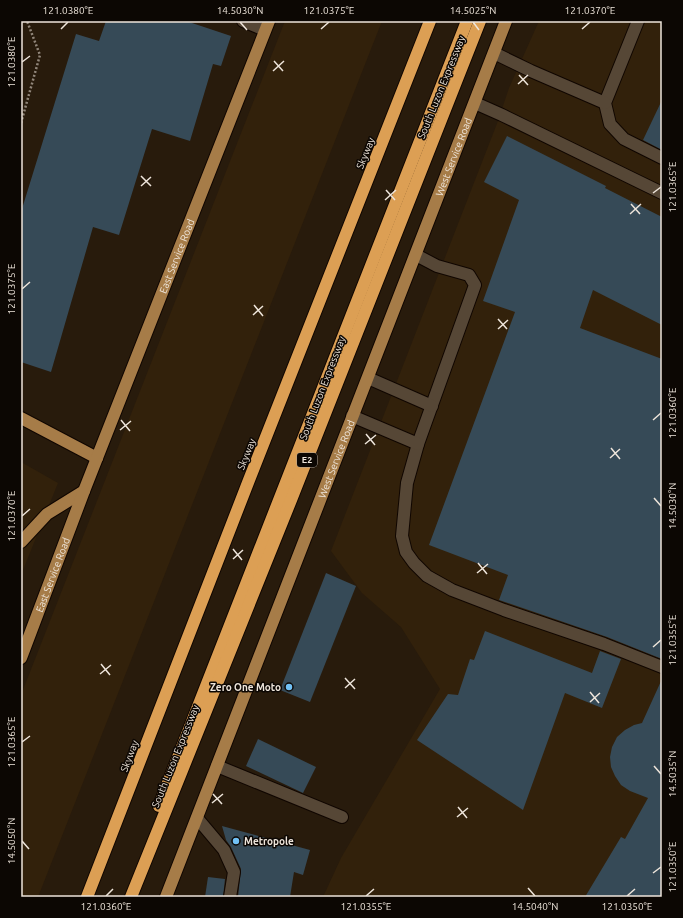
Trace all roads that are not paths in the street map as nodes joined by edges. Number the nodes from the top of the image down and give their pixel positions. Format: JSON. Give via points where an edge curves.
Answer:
{"nodes":[{"id":1,"x":242,"y":21,"type":"edge"},
{"id":2,"x":422,"y":21,"type":"edge"},
{"id":3,"x":430,"y":21,"type":"edge"},
{"id":4,"x":467,"y":21,"type":"edge"},
{"id":5,"x":480,"y":21,"type":"edge"},
{"id":6,"x":506,"y":21,"type":"edge"},
{"id":7,"x":638,"y":21,"type":"edge"},
{"id":8,"x":267,"y":25,"type":"edge"},
{"id":9,"x":494,"y":53,"type":"junction"},
{"id":10,"x":474,"y":103,"type":"junction"},
{"id":11,"x":605,"y":103,"type":"junction"},
{"id":12,"x":662,"y":158,"type":"edge"},
{"id":13,"x":662,"y":193,"type":"edge"},
{"id":14,"x":416,"y":255,"type":"junction"},
{"id":15,"x":368,"y":378,"type":"junction"},
{"id":16,"x":432,"y":406,"type":"junction"},
{"id":17,"x":352,"y":416,"type":"junction"},
{"id":18,"x":21,"y":418,"type":"edge"},
{"id":19,"x":418,"y":444,"type":"junction"},
{"id":20,"x":97,"y":458,"type":"junction"},
{"id":21,"x":84,"y":491,"type":"junction"},
{"id":22,"x":21,"y":542,"type":"edge"},
{"id":23,"x":21,"y":658,"type":"edge"},
{"id":24,"x":662,"y":667,"type":"edge"},
{"id":25,"x":217,"y":766,"type":"junction"},
{"id":26,"x":342,"y":817,"type":"dead end"},
{"id":27,"x":196,"y":818,"type":"junction"},
{"id":28,"x":80,"y":897,"type":"edge"},
{"id":29,"x":87,"y":897,"type":"edge"},
{"id":30,"x":124,"y":897,"type":"edge"},
{"id":31,"x":131,"y":897,"type":"edge"},
{"id":32,"x":166,"y":897,"type":"edge"},
{"id":33,"x":230,"y":897,"type":"edge"}],
"edges":[{"from":1,"to":8,"type":"street"},
{"from":2,"to":28,"type":"highway","via":[[249,471]]},
{"from":3,"to":29,"type":"highway","name":"Skyway"},
{"from":4,"to":30,"type":"highway","number":"E2"},
{"from":5,"to":31,"type":"highway","name":"South Luzon Expressway","number":"E2"},
{"from":6,"to":9,"type":"main road","name":"West Service Road"},
{"from":7,"to":11,"type":"street"},
{"from":8,"to":20,"type":"main road","name":"East Service Road"},
{"from":9,"to":10,"type":"main road","name":"West Service Road"},
{"from":9,"to":11,"type":"street"},
{"from":10,"to":13,"type":"street"},
{"from":10,"to":14,"type":"main road","name":"West Service Road"},
{"from":11,"to":12,"type":"street","via":[[610,124],[624,139]]},
{"from":14,"to":15,"type":"main road","name":"West Service Road"},
{"from":14,"to":16,"type":"street","via":[[437,266],[469,275],[475,285]]},
{"from":15,"to":16,"type":"street"},
{"from":15,"to":17,"type":"main road","name":"West Service Road"},
{"from":16,"to":19,"type":"street"},
{"from":17,"to":19,"type":"street"},
{"from":17,"to":25,"type":"main road","name":"West Service Road"},
{"from":18,"to":20,"type":"main road"},
{"from":19,"to":24,"type":"street","via":[[407,483],[402,536],[406,552],[427,576],[452,590]]},
{"from":20,"to":21,"type":"main road","name":"East Service Road"},
{"from":21,"to":22,"type":"main road","via":[[47,514]]},
{"from":21,"to":23,"type":"main road","name":"East Service Road"},
{"from":25,"to":26,"type":"street"},
{"from":25,"to":27,"type":"main road","name":"West Service Road"},
{"from":27,"to":32,"type":"main road","name":"West Service Road"},
{"from":27,"to":33,"type":"street","via":[[224,850],[234,872]]}]}
